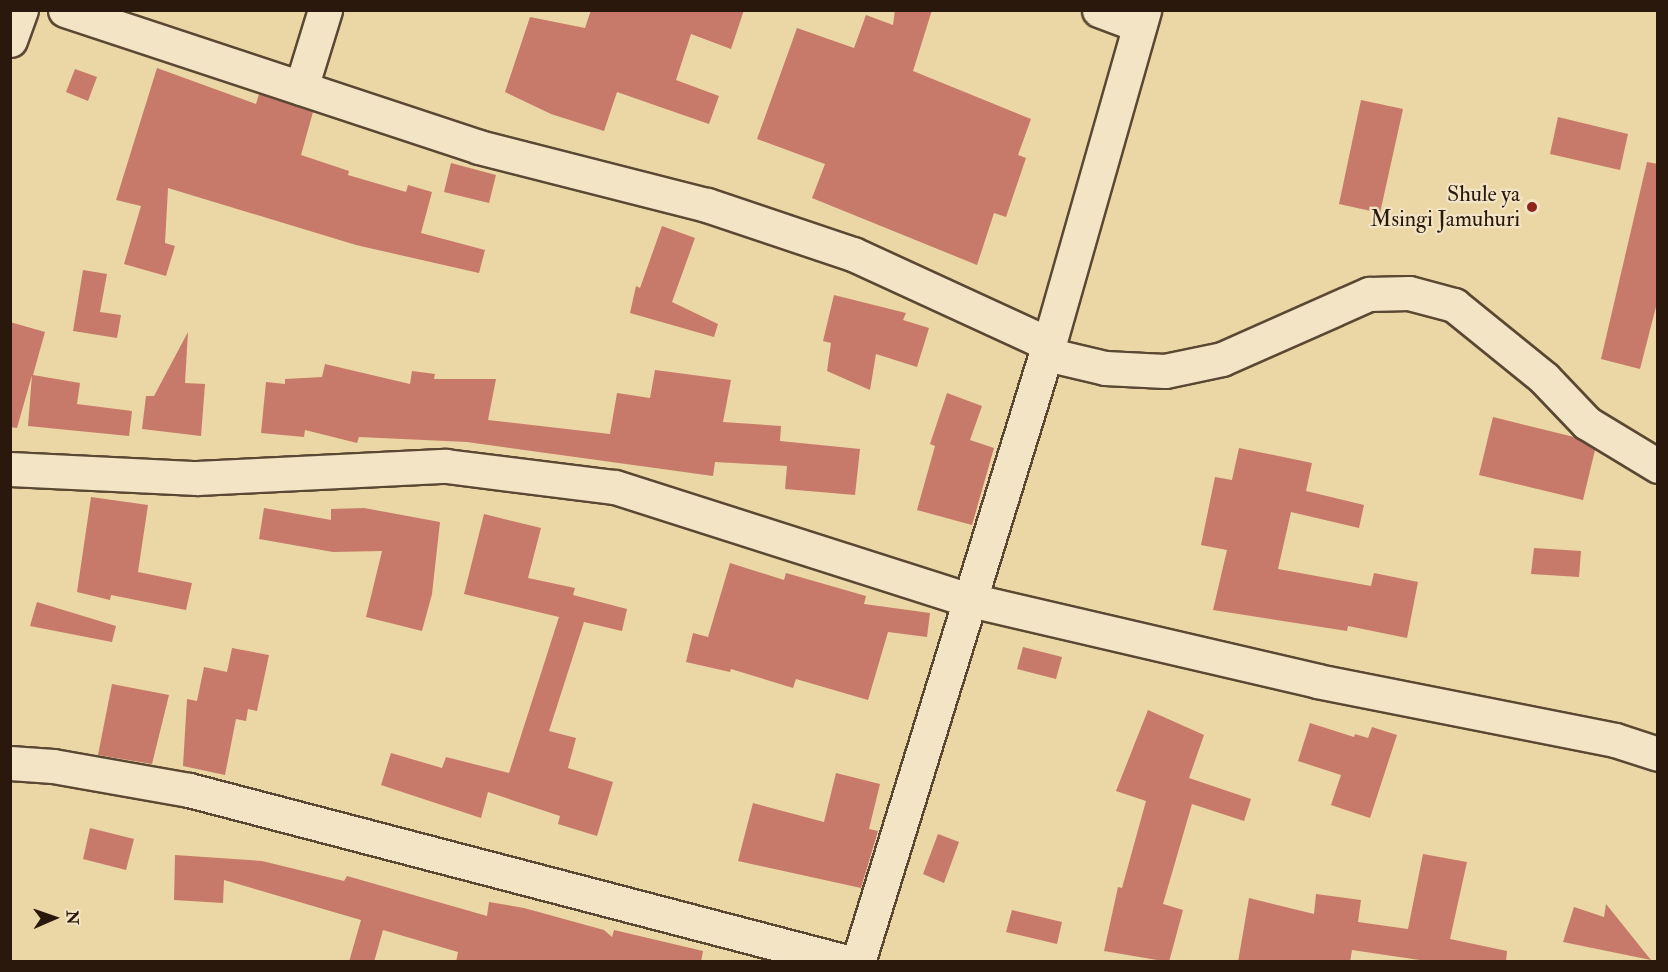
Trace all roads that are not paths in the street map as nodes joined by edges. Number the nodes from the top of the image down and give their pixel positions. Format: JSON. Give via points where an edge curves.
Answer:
{"nodes":[{"id":1,"x":21,"y":10,"type":"edge"},
{"id":2,"x":65,"y":10,"type":"edge"},
{"id":3,"x":325,"y":10,"type":"edge"},
{"id":4,"x":1100,"y":10,"type":"edge"},
{"id":5,"x":1142,"y":18,"type":"edge"},
{"id":6,"x":10,"y":40,"type":"edge"},
{"id":7,"x":301,"y":88,"type":"junction"},
{"id":8,"x":1047,"y":349,"type":"junction"},
{"id":9,"x":1658,"y":466,"type":"edge"},
{"id":10,"x":10,"y":469,"type":"edge"},
{"id":11,"x":970,"y":600,"type":"junction"},
{"id":12,"x":1658,"y":753,"type":"edge"},
{"id":13,"x":10,"y":763,"type":"edge"},
{"id":14,"x":847,"y":962,"type":"edge"},
{"id":15,"x":858,"y":962,"type":"edge"}],
"edges":[{"from":1,"to":6,"type":"street"},
{"from":2,"to":7,"type":"street"},
{"from":3,"to":7,"type":"street"},
{"from":4,"to":5,"type":"street"},
{"from":5,"to":8,"type":"street"},
{"from":7,"to":8,"type":"street","via":[[479,147],[707,205],[853,254]]},
{"from":8,"to":9,"type":"street","via":[[1105,368],[1165,371],[1222,359],[1370,294],[1410,293],[1454,305],[1544,378],[1587,423]]},
{"from":8,"to":11,"type":"street"},
{"from":10,"to":11,"type":"street","via":[[197,478],[446,466],[615,487]]},
{"from":11,"to":12,"type":"street","via":[[1317,681],[1615,740]]},
{"from":11,"to":15,"type":"street"},
{"from":13,"to":14,"type":"street","via":[[53,766],[189,790]]}]}
